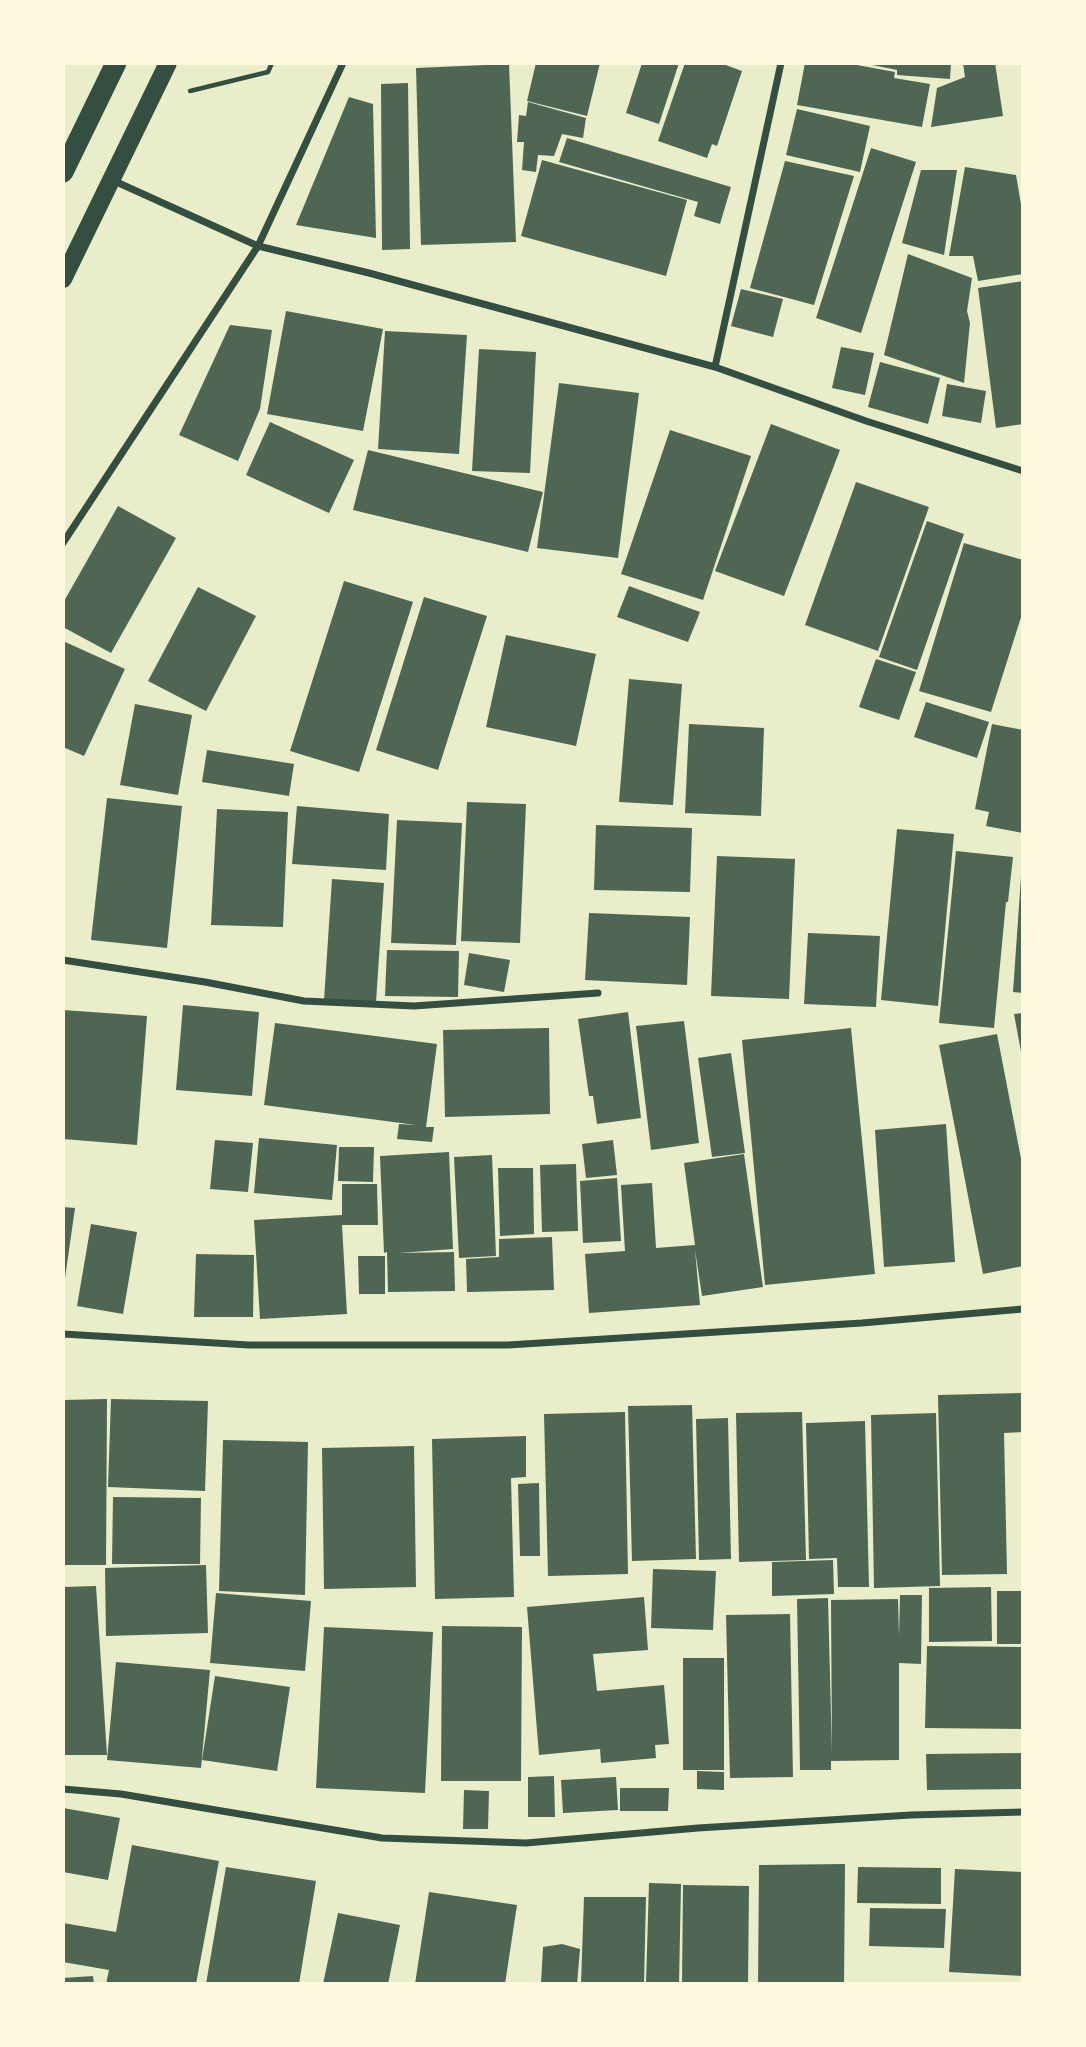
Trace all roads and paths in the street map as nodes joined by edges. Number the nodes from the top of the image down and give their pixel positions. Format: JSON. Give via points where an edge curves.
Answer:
{"nodes":[{"id":1,"x":116,"y":63,"type":"edge"},
{"id":2,"x":167,"y":63,"type":"edge"},
{"id":3,"x":272,"y":63,"type":"edge"},
{"id":4,"x":343,"y":63,"type":"edge"},
{"id":5,"x":781,"y":63,"type":"edge"},
{"id":6,"x":149,"y":101,"type":"junction"},
{"id":7,"x":63,"y":173,"type":"edge"},
{"id":8,"x":111,"y":180,"type":"junction"},
{"id":9,"x":258,"y":246,"type":"junction"},
{"id":10,"x":63,"y":279,"type":"edge"},
{"id":11,"x":715,"y":367,"type":"junction"},
{"id":12,"x":1023,"y":471,"type":"edge"},
{"id":13,"x":63,"y":543,"type":"edge"},
{"id":14,"x":63,"y":960,"type":"edge"},
{"id":15,"x":598,"y":993,"type":"dead end"},
{"id":16,"x":1023,"y":1309,"type":"edge"},
{"id":17,"x":63,"y":1334,"type":"edge"},
{"id":18,"x":63,"y":1789,"type":"edge"},
{"id":19,"x":1023,"y":1812,"type":"edge"}],
"edges":[{"from":1,"to":7,"type":"highway"},
{"from":2,"to":6,"type":"main road"},
{"from":3,"to":6,"type":"path","via":[[268,72]]},
{"from":4,"to":9,"type":"street"},
{"from":5,"to":11,"type":"street"},
{"from":6,"to":8,"type":"main road"},
{"from":8,"to":9,"type":"street"},
{"from":8,"to":10,"type":"main road"},
{"from":9,"to":11,"type":"street"},
{"from":9,"to":13,"type":"street"},
{"from":11,"to":12,"type":"street"},
{"from":14,"to":15,"type":"street","via":[[304,1001],[414,1006]]},
{"from":16,"to":17,"type":"street","via":[[508,1345],[248,1345]]},
{"from":18,"to":19,"type":"street","via":[[121,1794],[382,1838],[526,1843],[724,1826]]}]}
